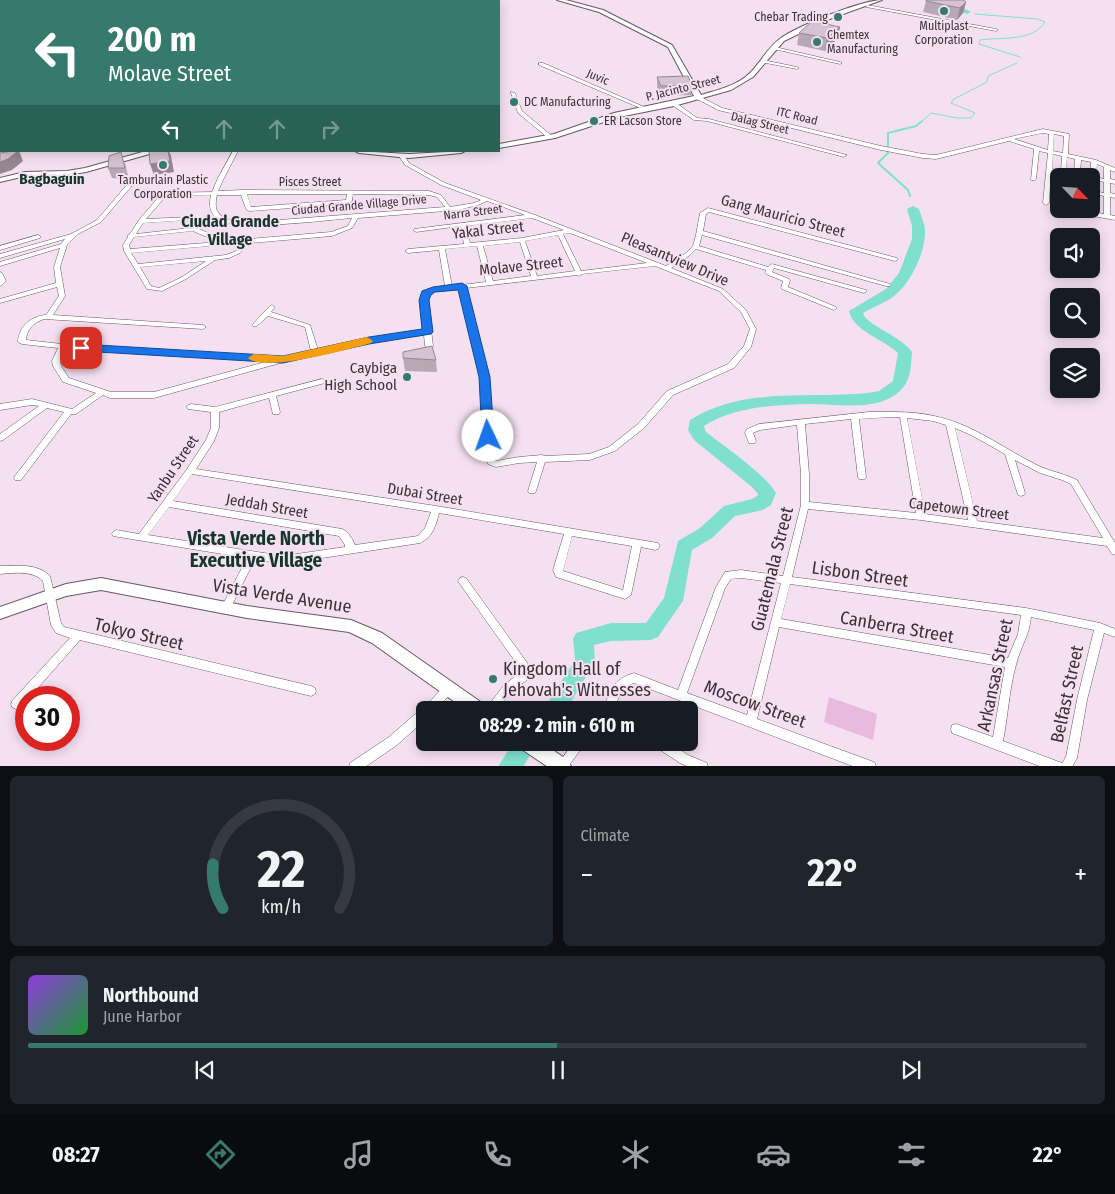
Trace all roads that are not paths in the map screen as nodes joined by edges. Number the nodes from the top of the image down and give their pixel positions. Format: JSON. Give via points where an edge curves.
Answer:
{"nodes":[{"id":1,"x":560,"y":0,"type":"edge"},
{"id":2,"x":879,"y":0,"type":"edge"},
{"id":3,"x":867,"y":6,"type":"junction"},
{"id":4,"x":996,"y":30,"type":"dead end"},
{"id":5,"x":775,"y":48,"type":"junction"},
{"id":6,"x":763,"y":61,"type":"junction"},
{"id":7,"x":840,"y":63,"type":"dead end"},
{"id":8,"x":541,"y":64,"type":"dead end"},
{"id":9,"x":797,"y":68,"type":"dead end"},
{"id":10,"x":513,"y":93,"type":"dead end"},
{"id":11,"x":699,"y":98,"type":"junction"},
{"id":12,"x":674,"y":104,"type":"junction"},
{"id":13,"x":647,"y":109,"type":"junction"},
{"id":14,"x":1052,"y":132,"type":"junction"},
{"id":15,"x":550,"y":138,"type":"junction"},
{"id":16,"x":1008,"y":139,"type":"junction"},
{"id":17,"x":500,"y":146,"type":"edge"},
{"id":18,"x":1037,"y":149,"type":"junction"},
{"id":19,"x":152,"y":152,"type":"edge"},
{"id":20,"x":235,"y":152,"type":"edge"},
{"id":21,"x":368,"y":152,"type":"edge"},
{"id":22,"x":449,"y":152,"type":"edge"},
{"id":23,"x":1050,"y":152,"type":"junction"},
{"id":24,"x":844,"y":155,"type":"dead end"},
{"id":25,"x":1065,"y":155,"type":"junction"},
{"id":26,"x":402,"y":156,"type":"junction"},
{"id":27,"x":1078,"y":157,"type":"junction"},
{"id":28,"x":1094,"y":161,"type":"junction"},
{"id":29,"x":1107,"y":166,"type":"junction"},
{"id":30,"x":1064,"y":168,"type":"edge"},
{"id":31,"x":1079,"y":168,"type":"edge"},
{"id":32,"x":1093,"y":168,"type":"edge"},
{"id":33,"x":1048,"y":170,"type":"joint"},
{"id":34,"x":1115,"y":170,"type":"edge"},
{"id":35,"x":1033,"y":179,"type":"dead end"},
{"id":36,"x":0,"y":180,"type":"edge"},
{"id":37,"x":1100,"y":180,"type":"edge"},
{"id":38,"x":134,"y":181,"type":"dead end"},
{"id":39,"x":1107,"y":181,"type":"junction"},
{"id":40,"x":1115,"y":182,"type":"edge"},
{"id":41,"x":1047,"y":184,"type":"junction"},
{"id":42,"x":1050,"y":184,"type":"edge"},
{"id":43,"x":243,"y":192,"type":"junction"},
{"id":44,"x":268,"y":192,"type":"junction"},
{"id":45,"x":350,"y":192,"type":"junction"},
{"id":46,"x":213,"y":193,"type":"junction"},
{"id":47,"x":1100,"y":193,"type":"edge"},
{"id":48,"x":1107,"y":194,"type":"junction"},
{"id":49,"x":1115,"y":196,"type":"edge"},
{"id":50,"x":485,"y":200,"type":"junction"},
{"id":51,"x":1046,"y":202,"type":"dead end"},
{"id":52,"x":278,"y":208,"type":"junction"},
{"id":53,"x":448,"y":208,"type":"junction"},
{"id":54,"x":1100,"y":215,"type":"edge"},
{"id":55,"x":356,"y":216,"type":"junction"},
{"id":56,"x":533,"y":216,"type":"junction"},
{"id":57,"x":1107,"y":216,"type":"junction"},
{"id":58,"x":1115,"y":218,"type":"edge"},
{"id":59,"x":141,"y":221,"type":"junction"},
{"id":60,"x":463,"y":226,"type":"junction"},
{"id":61,"x":194,"y":229,"type":"junction"},
{"id":62,"x":416,"y":230,"type":"dead end"},
{"id":63,"x":570,"y":231,"type":"junction"},
{"id":64,"x":700,"y":232,"type":"junction"},
{"id":65,"x":560,"y":234,"type":"junction"},
{"id":66,"x":72,"y":236,"type":"junction"},
{"id":67,"x":130,"y":236,"type":"junction"},
{"id":68,"x":38,"y":237,"type":"dead end"},
{"id":69,"x":522,"y":240,"type":"junction"},
{"id":70,"x":247,"y":242,"type":"junction"},
{"id":71,"x":228,"y":243,"type":"junction"},
{"id":72,"x":467,"y":244,"type":"junction"},
{"id":73,"x":480,"y":244,"type":"junction"},
{"id":74,"x":64,"y":245,"type":"junction"},
{"id":75,"x":442,"y":247,"type":"junction"},
{"id":76,"x":695,"y":247,"type":"junction"},
{"id":77,"x":0,"y":248,"type":"edge"},
{"id":78,"x":408,"y":251,"type":"dead end"},
{"id":79,"x":128,"y":252,"type":"junction"},
{"id":80,"x":0,"y":256,"type":"edge"},
{"id":81,"x":895,"y":259,"type":"dead end"},
{"id":82,"x":212,"y":260,"type":"junction"},
{"id":83,"x":0,"y":264,"type":"edge"},
{"id":84,"x":658,"y":264,"type":"junction"},
{"id":85,"x":135,"y":266,"type":"junction"},
{"id":86,"x":668,"y":268,"type":"junction"},
{"id":87,"x":770,"y":269,"type":"junction"},
{"id":88,"x":0,"y":274,"type":"edge"},
{"id":89,"x":579,"y":274,"type":"junction"},
{"id":90,"x":535,"y":278,"type":"junction"},
{"id":91,"x":490,"y":283,"type":"junction"},
{"id":92,"x":0,"y":284,"type":"edge"},
{"id":93,"x":60,"y":284,"type":"junction"},
{"id":94,"x":888,"y":285,"type":"dead end"},
{"id":95,"x":462,"y":286,"type":"junction"},
{"id":96,"x":449,"y":288,"type":"junction"},
{"id":97,"x":864,"y":291,"type":"dead end"},
{"id":98,"x":0,"y":301,"type":"edge"},
{"id":99,"x":272,"y":306,"type":"dead end"},
{"id":100,"x":834,"y":308,"type":"dead end"},
{"id":101,"x":266,"y":313,"type":"junction"},
{"id":102,"x":49,"y":316,"type":"junction"},
{"id":103,"x":255,"y":325,"type":"dead end"},
{"id":104,"x":203,"y":326,"type":"dead end"},
{"id":105,"x":428,"y":332,"type":"junction"},
{"id":106,"x":62,"y":346,"type":"junction"},
{"id":107,"x":429,"y":346,"type":"edge"},
{"id":108,"x":315,"y":353,"type":"junction"},
{"id":109,"x":283,"y":360,"type":"junction"},
{"id":110,"x":322,"y":381,"type":"dead end"},
{"id":111,"x":101,"y":393,"type":"junction"},
{"id":112,"x":272,"y":395,"type":"junction"},
{"id":113,"x":46,"y":405,"type":"junction"},
{"id":114,"x":191,"y":407,"type":"dead end"},
{"id":115,"x":0,"y":408,"type":"edge"},
{"id":116,"x":215,"y":410,"type":"junction"},
{"id":117,"x":68,"y":412,"type":"junction"},
{"id":118,"x":276,"y":412,"type":"dead end"},
{"id":119,"x":903,"y":416,"type":"junction"},
{"id":120,"x":855,"y":417,"type":"junction"},
{"id":121,"x":801,"y":423,"type":"junction"},
{"id":122,"x":950,"y":424,"type":"junction"},
{"id":123,"x":0,"y":438,"type":"edge"},
{"id":124,"x":752,"y":441,"type":"dead end"},
{"id":125,"x":1009,"y":453,"type":"junction"},
{"id":126,"x":542,"y":458,"type":"junction"},
{"id":127,"x":190,"y":471,"type":"junction"},
{"id":128,"x":862,"y":477,"type":"dead end"},
{"id":129,"x":18,"y":478,"type":"dead end"},
{"id":130,"x":532,"y":491,"type":"dead end"},
{"id":131,"x":1021,"y":493,"type":"dead end"},
{"id":132,"x":167,"y":503,"type":"junction"},
{"id":133,"x":805,"y":505,"type":"junction"},
{"id":134,"x":436,"y":509,"type":"junction"},
{"id":135,"x":921,"y":517,"type":"junction"},
{"id":136,"x":973,"y":524,"type":"junction"},
{"id":137,"x":569,"y":531,"type":"junction"},
{"id":138,"x":116,"y":534,"type":"dead end"},
{"id":139,"x":141,"y":538,"type":"junction"},
{"id":140,"x":637,"y":543,"type":"junction"},
{"id":141,"x":1110,"y":543,"type":"junction"},
{"id":142,"x":655,"y":546,"type":"dead end"},
{"id":143,"x":350,"y":550,"type":"junction"},
{"id":144,"x":1115,"y":551,"type":"edge"},
{"id":145,"x":252,"y":557,"type":"junction"},
{"id":146,"x":0,"y":570,"type":"edge"},
{"id":147,"x":463,"y":580,"type":"dead end"},
{"id":148,"x":785,"y":580,"type":"junction"},
{"id":149,"x":50,"y":595,"type":"junction"},
{"id":150,"x":226,"y":608,"type":"junction"},
{"id":151,"x":1026,"y":612,"type":"junction"},
{"id":152,"x":0,"y":613,"type":"edge"},
{"id":153,"x":776,"y":622,"type":"junction"},
{"id":154,"x":1100,"y":627,"type":"junction"},
{"id":155,"x":1115,"y":633,"type":"edge"},
{"id":156,"x":78,"y":636,"type":"junction"},
{"id":157,"x":1011,"y":663,"type":"junction"},
{"id":158,"x":32,"y":686,"type":"edge"},
{"id":159,"x":449,"y":688,"type":"junction"},
{"id":160,"x":311,"y":691,"type":"dead end"},
{"id":161,"x":681,"y":696,"type":"junction"},
{"id":162,"x":437,"y":701,"type":"edge"},
{"id":163,"x":467,"y":701,"type":"edge"},
{"id":164,"x":497,"y":701,"type":"edge"},
{"id":165,"x":612,"y":701,"type":"edge"},
{"id":166,"x":751,"y":720,"type":"junction"},
{"id":167,"x":416,"y":721,"type":"edge"},
{"id":168,"x":956,"y":729,"type":"dead end"},
{"id":169,"x":998,"y":745,"type":"junction"},
{"id":170,"x":540,"y":751,"type":"edge"},
{"id":171,"x":574,"y":751,"type":"edge"},
{"id":172,"x":672,"y":751,"type":"edge"},
{"id":173,"x":354,"y":766,"type":"edge"},
{"id":174,"x":562,"y":766,"type":"edge"},
{"id":175,"x":703,"y":766,"type":"edge"},
{"id":176,"x":871,"y":766,"type":"edge"},
{"id":177,"x":1058,"y":766,"type":"edge"},
{"id":178,"x":1066,"y":766,"type":"edge"}],
"edges":[{"from":1,"to":11,"type":"street","via":[[601,12],[670,46]]},
{"from":2,"to":3,"type":"street","name":"P. Jacinto Street"},
{"from":3,"to":4,"type":"street"},
{"from":3,"to":5,"type":"street","name":"P. Jacinto Street","via":[[810,26],[782,40]]},
{"from":5,"to":6,"type":"street","name":"P. Jacinto Street"},
{"from":5,"to":7,"type":"street"},
{"from":6,"to":9,"type":"street"},
{"from":6,"to":11,"type":"street","name":"P. Jacinto Street","via":[[751,76],[734,86]]},
{"from":8,"to":13,"type":"street","name":"Juvic"},
{"from":10,"to":15,"type":"street","via":[[520,112]]},
{"from":11,"to":12,"type":"street","name":"P. Jacinto Street"},
{"from":11,"to":16,"type":"street","name":"ITC Road","via":[[720,109],[924,156],[936,157]]},
{"from":12,"to":13,"type":"street","name":"P. Jacinto Street"},
{"from":12,"to":24,"type":"street","name":"Dalag Street","via":[[696,119]]},
{"from":13,"to":15,"type":"street","name":"P. Jacinto Street","via":[[617,115]]},
{"from":14,"to":16,"type":"street","name":"ITC Road"},
{"from":14,"to":23,"type":"street"},
{"from":14,"to":25,"type":"street","name":"ITC Road","via":[[1067,134]]},
{"from":15,"to":17,"type":"street","name":"P. Jacinto Street"},
{"from":16,"to":18,"type":"street"},
{"from":18,"to":23,"type":"street"},
{"from":18,"to":35,"type":"street"},
{"from":19,"to":36,"type":"street","via":[[86,170],[25,174]]},
{"from":20,"to":46,"type":"street"},
{"from":21,"to":26,"type":"street"},
{"from":22,"to":26,"type":"street"},
{"from":23,"to":25,"type":"street"},
{"from":23,"to":33,"type":"street"},
{"from":25,"to":27,"type":"street"},
{"from":25,"to":30,"type":"street"},
{"from":26,"to":50,"type":"street","name":"Pleasantview Drive","via":[[410,167]]},
{"from":27,"to":28,"type":"street"},
{"from":27,"to":31,"type":"street"},
{"from":28,"to":29,"type":"street"},
{"from":28,"to":32,"type":"street"},
{"from":29,"to":34,"type":"street"},
{"from":29,"to":39,"type":"street"},
{"from":33,"to":41,"type":"street"},
{"from":37,"to":39,"type":"street"},
{"from":38,"to":66,"type":"street","via":[[99,221]]},
{"from":39,"to":40,"type":"street"},
{"from":39,"to":48,"type":"street"},
{"from":41,"to":42,"type":"street"},
{"from":41,"to":51,"type":"street"},
{"from":43,"to":44,"type":"street","name":"Pisces Street"},
{"from":43,"to":46,"type":"street","name":"Pisces Street"},
{"from":43,"to":52,"type":"street","via":[[249,209]]},
{"from":44,"to":45,"type":"street","name":"Pisces Street"},
{"from":44,"to":52,"type":"street"},
{"from":45,"to":52,"type":"street","via":[[347,202]]},
{"from":45,"to":53,"type":"street","name":"Pisces Street","via":[[433,193]]},
{"from":46,"to":55,"type":"street","name":"Ciudad Grande Village Drive","via":[[212,206],[217,215],[236,224]]},
{"from":46,"to":59,"type":"street","name":"Pisces Street","via":[[164,194]]},
{"from":47,"to":48,"type":"street"},
{"from":48,"to":49,"type":"street"},
{"from":48,"to":57,"type":"street"},
{"from":50,"to":53,"type":"street","name":"Ciudad Grande Village Drive","via":[[471,206]]},
{"from":50,"to":56,"type":"street","name":"Pleasantview Drive"},
{"from":53,"to":55,"type":"street","name":"Ciudad Grande Village Drive"},
{"from":54,"to":57,"type":"street"},
{"from":55,"to":70,"type":"street","via":[[350,227],[338,233]]},
{"from":56,"to":60,"type":"street","name":"Narra Street"},
{"from":56,"to":63,"type":"street","name":"Pleasantview Drive"},
{"from":57,"to":58,"type":"street"},
{"from":59,"to":61,"type":"street","via":[[190,218]]},
{"from":59,"to":67,"type":"street"},
{"from":60,"to":62,"type":"street","name":"Narra Street"},
{"from":60,"to":72,"type":"street"},
{"from":61,"to":67,"type":"street"},
{"from":61,"to":71,"type":"street"},
{"from":63,"to":65,"type":"street","name":"Yakal Street"},
{"from":63,"to":84,"type":"street","name":"Pleasantview Drive"},
{"from":64,"to":76,"type":"street","name":"Gang Mauricio Street"},
{"from":64,"to":81,"type":"street","name":"Gang Mauricio Street","via":[[703,213],[712,210]]},
{"from":64,"to":94,"type":"street"},
{"from":65,"to":69,"type":"street","name":"Yakal Street"},
{"from":65,"to":89,"type":"street"},
{"from":66,"to":74,"type":"street"},
{"from":66,"to":80,"type":"street"},
{"from":67,"to":79,"type":"street","via":[[126,245]]},
{"from":68,"to":77,"type":"street"},
{"from":69,"to":73,"type":"street","name":"Yakal Street"},
{"from":69,"to":90,"type":"street"},
{"from":70,"to":71,"type":"street"},
{"from":70,"to":82,"type":"street","via":[[232,255]]},
{"from":71,"to":79,"type":"street"},
{"from":72,"to":73,"type":"street","name":"Yakal Street"},
{"from":72,"to":75,"type":"street","name":"Yakal Street"},
{"from":73,"to":91,"type":"street"},
{"from":74,"to":83,"type":"street"},
{"from":74,"to":93,"type":"street","via":[[57,266]]},
{"from":75,"to":78,"type":"street","name":"Yakal Street"},
{"from":75,"to":96,"type":"street"},
{"from":76,"to":86,"type":"street"},
{"from":76,"to":87,"type":"street"},
{"from":79,"to":85,"type":"street"},
{"from":82,"to":85,"type":"street"},
{"from":82,"to":85,"type":"street","via":[[160,290],[149,288]]},
{"from":84,"to":86,"type":"street","name":"Pleasantview Drive"},
{"from":84,"to":89,"type":"street","name":"Molave Street"},
{"from":86,"to":126,"type":"street","name":"Pleasantview Drive","via":[[721,290],[734,300],[753,329],[746,347],[731,366],[670,393],[641,426],[612,449],[590,457]]},
{"from":87,"to":97,"type":"street","via":[[772,266]]},
{"from":87,"to":100,"type":"street","via":[[768,273],[787,280],[784,288]]},
{"from":88,"to":92,"type":"street","via":[[3,281]]},
{"from":89,"to":90,"type":"street","name":"Molave Street"},
{"from":90,"to":91,"type":"street","name":"Molave Street"},
{"from":91,"to":95,"type":"street","name":"Molave Street"},
{"from":93,"to":98,"type":"street"},
{"from":93,"to":102,"type":"street","via":[[62,296]]},
{"from":95,"to":96,"type":"street","name":"Molave Street"},
{"from":95,"to":126,"type":"street","name":"Pleasantview Drive","via":[[485,377],[491,462]]},
{"from":96,"to":105,"type":"street","name":"Molave Street","via":[[430,290],[425,295]]},
{"from":99,"to":101,"type":"street"},
{"from":101,"to":103,"type":"street"},
{"from":101,"to":108,"type":"street","via":[[308,326]]},
{"from":102,"to":104,"type":"street"},
{"from":102,"to":106,"type":"street","via":[[33,321],[24,332],[22,342]]},
{"from":105,"to":107,"type":"street","name":"Molave Street"},
{"from":105,"to":108,"type":"street","via":[[369,340]]},
{"from":106,"to":109,"type":"street"},
{"from":106,"to":111,"type":"street","via":[[56,361],[66,380]]},
{"from":108,"to":109,"type":"street"},
{"from":109,"to":111,"type":"street","via":[[154,396]]},
{"from":110,"to":112,"type":"street"},
{"from":111,"to":117,"type":"street"},
{"from":112,"to":116,"type":"street"},
{"from":112,"to":118,"type":"street"},
{"from":113,"to":115,"type":"street","via":[[26,402]]},
{"from":113,"to":117,"type":"street"},
{"from":113,"to":123,"type":"street"},
{"from":114,"to":116,"type":"street"},
{"from":116,"to":127,"type":"street","name":"Yanbu Street","via":[[213,434]]},
{"from":117,"to":129,"type":"street"},
{"from":119,"to":120,"type":"street"},
{"from":119,"to":122,"type":"street","via":[[933,418]]},
{"from":119,"to":135,"type":"street"},
{"from":120,"to":121,"type":"street"},
{"from":120,"to":128,"type":"street"},
{"from":121,"to":124,"type":"street","via":[[753,428],[749,434]]},
{"from":121,"to":133,"type":"street","name":"Guatemala Street","via":[[806,474]]},
{"from":122,"to":125,"type":"street"},
{"from":122,"to":136,"type":"street"},
{"from":125,"to":131,"type":"street"},
{"from":125,"to":141,"type":"street","via":[[1041,471],[1074,482]]},
{"from":126,"to":130,"type":"street"},
{"from":127,"to":132,"type":"street","name":"Yanbu Street"},
{"from":127,"to":134,"type":"street","name":"Dubai Street"},
{"from":132,"to":139,"type":"street","name":"Yanbu Street"},
{"from":132,"to":143,"type":"street","name":"Jeddah Street","via":[[342,533],[350,544]]},
{"from":133,"to":135,"type":"street","name":"Capetown Street"},
{"from":133,"to":148,"type":"street","name":"Guatemala Street"},
{"from":134,"to":137,"type":"street","name":"Dubai Street"},
{"from":134,"to":143,"type":"street","via":[[424,537]]},
{"from":135,"to":136,"type":"street","name":"Capetown Street"},
{"from":136,"to":141,"type":"street","name":"Capetown Street"},
{"from":137,"to":140,"type":"street","name":"Dubai Street"},
{"from":137,"to":140,"type":"street","via":[[559,574],[624,595],[628,592]]},
{"from":138,"to":139,"type":"street"},
{"from":139,"to":145,"type":"street"},
{"from":140,"to":142,"type":"street","name":"Dubai Street"},
{"from":141,"to":144,"type":"street"},
{"from":143,"to":145,"type":"street","via":[[293,560]]},
{"from":145,"to":150,"type":"street"},
{"from":146,"to":149,"type":"street","name":"Tokyo Street","via":[[29,570],[43,574]]},
{"from":147,"to":164,"type":"street","via":[[528,671]]},
{"from":148,"to":151,"type":"street","name":"Lisbon Street"},
{"from":148,"to":153,"type":"street","name":"Guatemala Street"},
{"from":148,"to":161,"type":"street","name":"Lisbon Street","via":[[728,575]]},
{"from":149,"to":150,"type":"street","name":"Vista Verde Avenue","via":[[102,584]]},
{"from":149,"to":152,"type":"street","name":"Vista Verde Avenue"},
{"from":149,"to":156,"type":"street","name":"Tokyo Street","via":[[56,625],[60,630]]},
{"from":150,"to":159,"type":"street","name":"Vista Verde Avenue","via":[[360,629]]},
{"from":151,"to":154,"type":"street","name":"Lisbon Street"},
{"from":151,"to":157,"type":"street","name":"Arkansas Street","via":[[1026,625]]},
{"from":153,"to":157,"type":"street","name":"Canberra Street"},
{"from":153,"to":166,"type":"street","name":"Guatemala Street"},
{"from":154,"to":155,"type":"street","name":"Lisbon Street"},
{"from":154,"to":178,"type":"street","name":"Belfast Street","via":[[1071,758]]},
{"from":156,"to":158,"type":"street"},
{"from":156,"to":160,"type":"street","name":"Tokyo Street"},
{"from":157,"to":169,"type":"street","name":"Arkansas Street"},
{"from":159,"to":162,"type":"street"},
{"from":159,"to":163,"type":"street","name":"Vista Verde Avenue"},
{"from":161,"to":165,"type":"street","name":"Moscow Street","via":[[634,678],[621,684]]},
{"from":161,"to":166,"type":"street","name":"Moscow Street"},
{"from":166,"to":176,"type":"street","name":"Moscow Street"},
{"from":167,"to":173,"type":"street"},
{"from":168,"to":169,"type":"street"},
{"from":169,"to":177,"type":"street"},
{"from":170,"to":174,"type":"street"},
{"from":171,"to":174,"type":"street"},
{"from":172,"to":175,"type":"street"}]}
